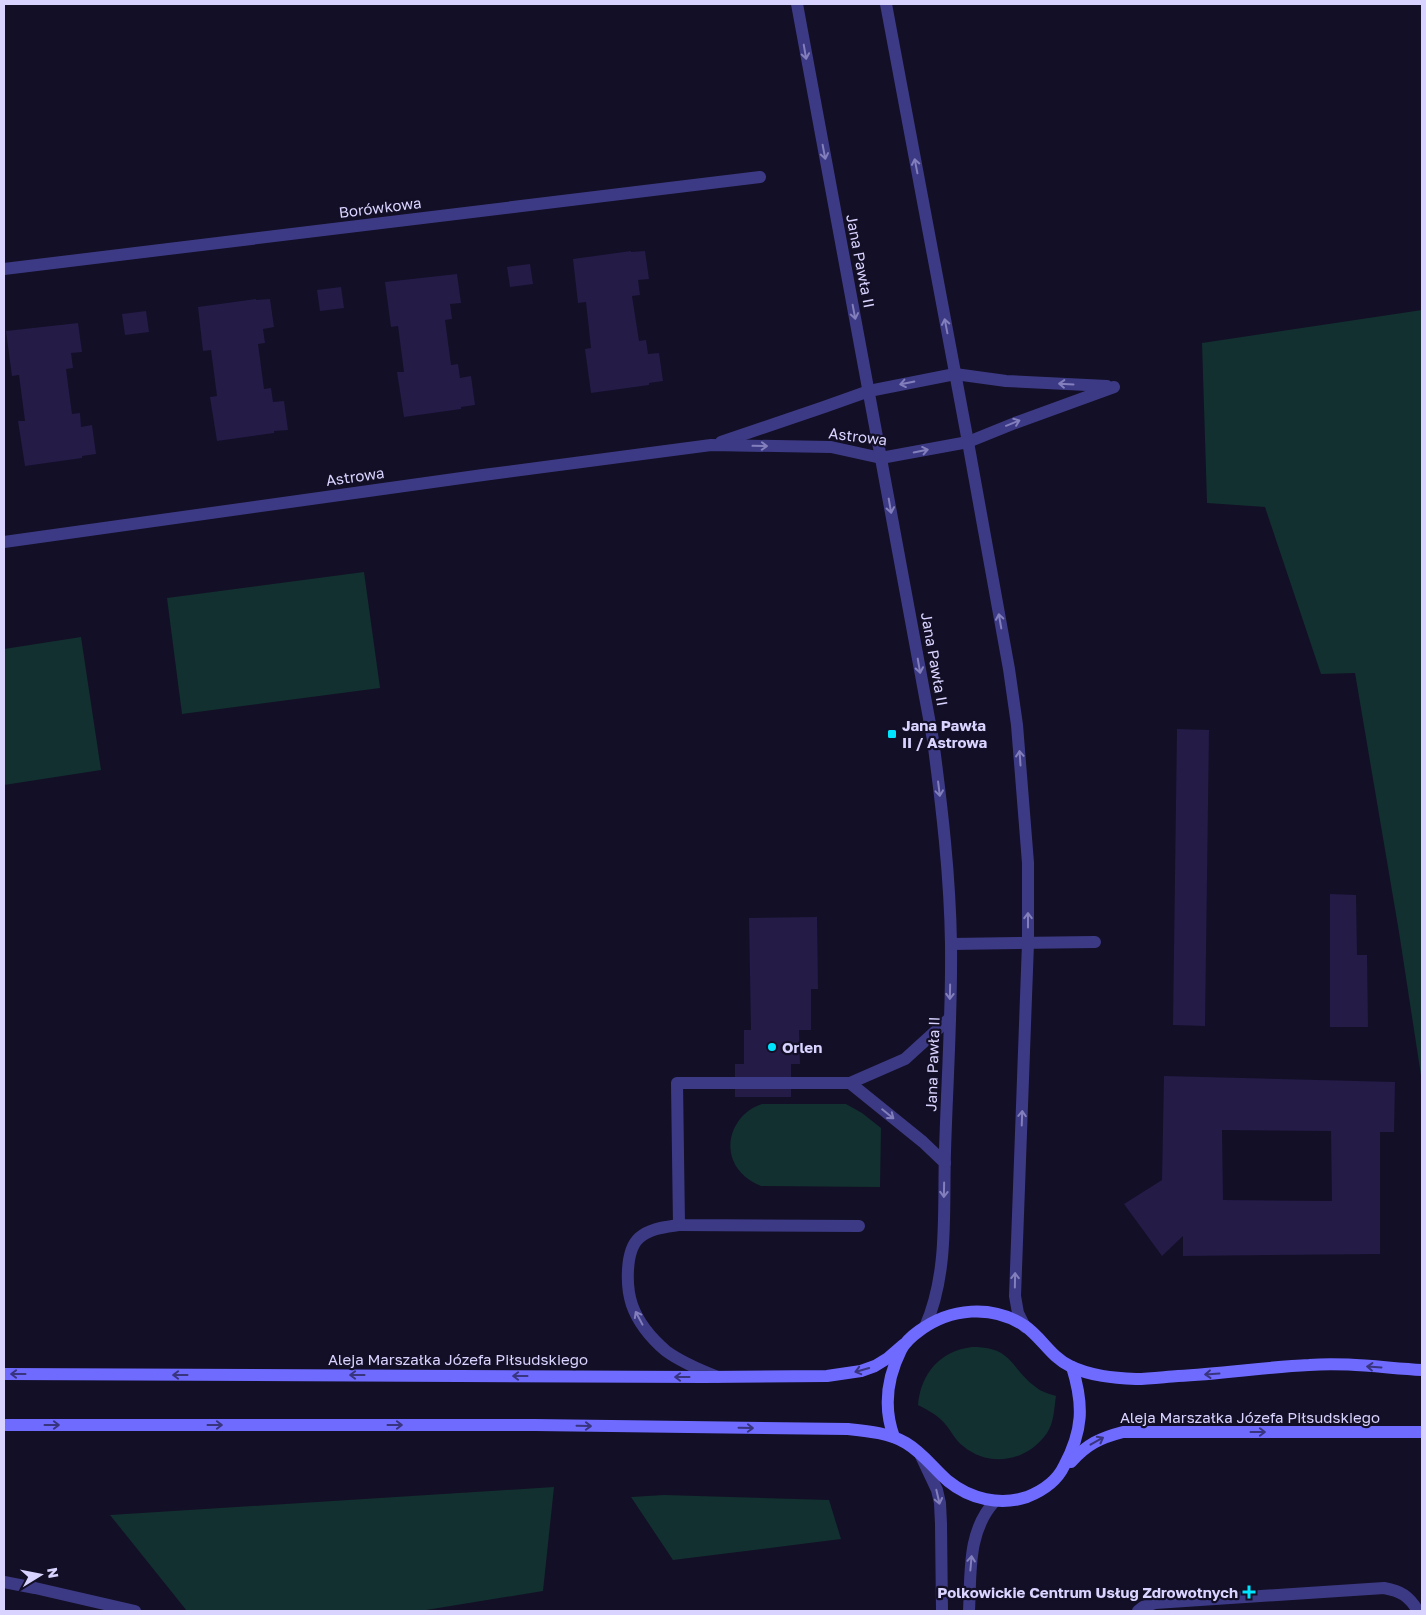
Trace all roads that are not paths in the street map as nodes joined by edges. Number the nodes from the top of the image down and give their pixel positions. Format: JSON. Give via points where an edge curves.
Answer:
{"nodes":[{"id":1,"x":796,"y":4,"type":"edge"},
{"id":2,"x":886,"y":4,"type":"edge"},
{"id":3,"x":760,"y":177,"type":"dead end"},
{"id":4,"x":4,"y":269,"type":"edge"},
{"id":5,"x":955,"y":374,"type":"junction"},
{"id":6,"x":869,"y":391,"type":"junction"},
{"id":7,"x":968,"y":442,"type":"junction"},
{"id":8,"x":711,"y":445,"type":"junction"},
{"id":9,"x":881,"y":458,"type":"junction"},
{"id":10,"x":4,"y":542,"type":"edge"},
{"id":11,"x":1095,"y":942,"type":"dead end"},
{"id":12,"x":1028,"y":943,"type":"junction"},
{"id":13,"x":951,"y":944,"type":"junction"},
{"id":14,"x":950,"y":1018,"type":"junction"},
{"id":15,"x":850,"y":1083,"type":"junction"},
{"id":16,"x":945,"y":1163,"type":"junction"},
{"id":17,"x":679,"y":1225,"type":"junction"},
{"id":18,"x":858,"y":1226,"type":"dead end"},
{"id":19,"x":925,"y":1327,"type":"junction"},
{"id":20,"x":1025,"y":1327,"type":"junction"},
{"id":21,"x":903,"y":1346,"type":"junction"},
{"id":22,"x":1072,"y":1367,"type":"junction"},
{"id":23,"x":1422,"y":1370,"type":"edge"},
{"id":24,"x":4,"y":1374,"type":"edge"},
{"id":25,"x":718,"y":1377,"type":"junction"},
{"id":26,"x":4,"y":1424,"type":"edge"},
{"id":27,"x":1422,"y":1432,"type":"edge"},
{"id":28,"x":894,"y":1437,"type":"junction"},
{"id":29,"x":919,"y":1452,"type":"junction"},
{"id":30,"x":1061,"y":1473,"type":"junction"},
{"id":31,"x":995,"y":1501,"type":"junction"},
{"id":32,"x":4,"y":1582,"type":"edge"},
{"id":33,"x":135,"y":1611,"type":"edge"},
{"id":34,"x":942,"y":1611,"type":"edge"},
{"id":35,"x":969,"y":1611,"type":"edge"},
{"id":36,"x":1138,"y":1611,"type":"edge"},
{"id":37,"x":1418,"y":1611,"type":"edge"}],
"edges":[{"from":1,"to":6,"type":"street","name":"Jana Pawła II","one_way":true},
{"from":5,"to":2,"type":"street","one_way":true},
{"from":3,"to":4,"type":"street","name":"Borówkowa"},
{"from":5,"to":6,"type":"street","name":"Astrowa","one_way":true},
{"from":5,"to":7,"type":"street"},
{"from":7,"to":5,"type":"street","name":"Astrowa","one_way":true,"via":[[1114,387],[1006,381]]},
{"from":6,"to":8,"type":"street","name":"Astrowa"},
{"from":6,"to":9,"type":"street","name":"Jana Pawła II"},
{"from":9,"to":7,"type":"street","name":"Astrowa","one_way":true},
{"from":12,"to":7,"type":"street","one_way":true,"via":[[1028,863],[1017,725]]},
{"from":8,"to":9,"type":"street","name":"Astrowa","one_way":true,"via":[[831,447]]},
{"from":8,"to":10,"type":"street","name":"Astrowa"},
{"from":9,"to":13,"type":"street","name":"Jana Pawła II","one_way":true,"via":[[933,740],[942,813]]},
{"from":11,"to":12,"type":"street"},
{"from":12,"to":13,"type":"street"},
{"from":20,"to":12,"type":"street","one_way":true,"via":[[1014,1296]]},
{"from":13,"to":14,"type":"street","name":"Jana Pawła II","one_way":true},
{"from":14,"to":15,"type":"street","via":[[905,1059]]},
{"from":14,"to":16,"type":"street","name":"Jana Pawła II"},
{"from":15,"to":16,"type":"street","one_way":true},
{"from":15,"to":17,"type":"street","via":[[677,1083]]},
{"from":16,"to":19,"type":"street","name":"Jana Pawła II","one_way":true,"via":[[941,1266]]},
{"from":17,"to":18,"type":"street"},
{"from":25,"to":17,"type":"street","one_way":true,"via":[[666,1351],[645,1329],[632,1304],[628,1258],[639,1238],[658,1228]]},
{"from":19,"to":20,"type":"main road","name":"Aleja Marszałka Józefa Piłsudskiego","via":[[955,1313],[983,1311]]},
{"from":19,"to":21,"type":"main road","name":"Aleja Marszałka Józefa Piłsudskiego"},
{"from":20,"to":22,"type":"main road","name":"Aleja Marszałka Józefa Piłsudskiego","via":[[1055,1356]]},
{"from":21,"to":25,"type":"main road","name":"Aleja Marszałka Józefa Piłsudskiego","one_way":true,"via":[[875,1366],[844,1374]]},
{"from":21,"to":28,"type":"main road","via":[[890,1376],[887,1395],[888,1418]]},
{"from":23,"to":22,"type":"main road","one_way":true,"via":[[1312,1364],[1138,1379],[1105,1377]]},
{"from":22,"to":30,"type":"main road","via":[[1080,1418],[1074,1448]]},
{"from":25,"to":24,"type":"main road","name":"Aleja Marszałka Józefa Piłsudskiego","one_way":true},
{"from":26,"to":28,"type":"main road","one_way":true,"via":[[821,1428],[863,1430]]},
{"from":30,"to":27,"type":"main road","name":"Aleja Marszałka Józefa Piłsudskiego","one_way":true,"via":[[1095,1441],[1123,1432]]},
{"from":28,"to":29,"type":"main road"},
{"from":29,"to":31,"type":"main road","via":[[962,1491]]},
{"from":29,"to":34,"type":"street","one_way":true,"via":[[940,1503]]},
{"from":30,"to":31,"type":"main road","via":[[1046,1487],[1019,1500]]},
{"from":35,"to":31,"type":"street","one_way":true,"via":[[973,1544],[987,1510]]},
{"from":32,"to":33,"type":"street"},
{"from":36,"to":37,"type":"street","via":[[1155,1603],[1384,1588],[1398,1590],[1411,1600]]}]}
